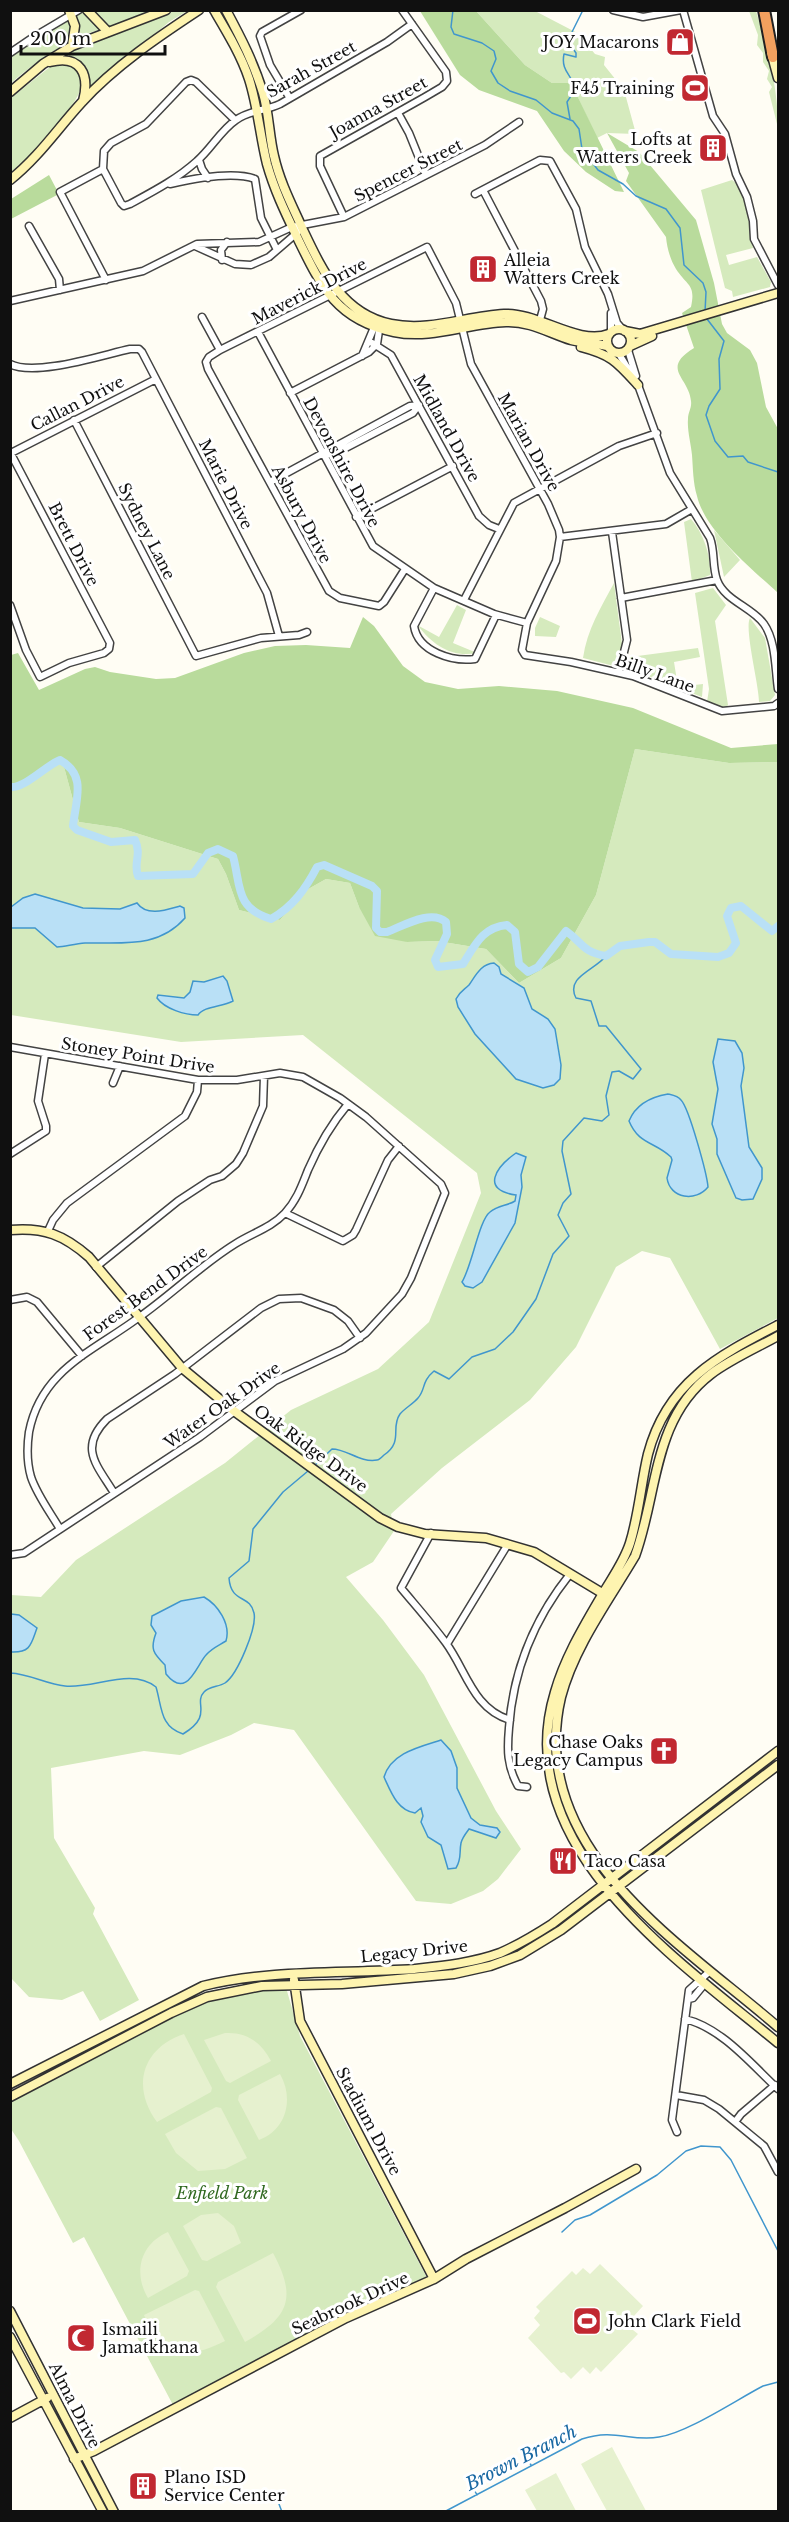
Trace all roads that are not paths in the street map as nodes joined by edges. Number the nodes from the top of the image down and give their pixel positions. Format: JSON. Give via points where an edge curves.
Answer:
{"nodes":[{"id":1,"x":87,"y":10,"type":"edge"},
{"id":2,"x":166,"y":10,"type":"edge"},
{"id":3,"x":199,"y":10,"type":"edge"},
{"id":4,"x":214,"y":10,"type":"edge"},
{"id":5,"x":226,"y":10,"type":"edge"},
{"id":6,"x":301,"y":10,"type":"edge"},
{"id":7,"x":402,"y":10,"type":"edge"},
{"id":8,"x":613,"y":10,"type":"edge"},
{"id":9,"x":682,"y":10,"type":"edge"},
{"id":10,"x":759,"y":10,"type":"edge"},
{"id":11,"x":764,"y":10,"type":"edge"},
{"id":12,"x":73,"y":12,"type":"edge"},
{"id":13,"x":412,"y":24,"type":"junction"},
{"id":14,"x":108,"y":32,"type":"junction"},
{"id":15,"x":72,"y":46,"type":"junction"},
{"id":16,"x":10,"y":53,"type":"edge"},
{"id":17,"x":773,"y":57,"type":"junction"},
{"id":18,"x":43,"y":64,"type":"junction"},
{"id":19,"x":778,"y":78,"type":"edge"},
{"id":20,"x":10,"y":92,"type":"edge"},
{"id":21,"x":289,"y":97,"type":"junction"},
{"id":22,"x":82,"y":101,"type":"junction"},
{"id":23,"x":262,"y":110,"type":"junction"},
{"id":24,"x":398,"y":113,"type":"junction"},
{"id":25,"x":235,"y":120,"type":"junction"},
{"id":26,"x":519,"y":122,"type":"dead end"},
{"id":27,"x":199,"y":160,"type":"junction"},
{"id":28,"x":103,"y":169,"type":"junction"},
{"id":29,"x":426,"y":176,"type":"junction"},
{"id":30,"x":208,"y":178,"type":"junction"},
{"id":31,"x":10,"y":180,"type":"edge"},
{"id":32,"x":167,"y":184,"type":"junction"},
{"id":33,"x":483,"y":190,"type":"junction"},
{"id":34,"x":475,"y":194,"type":"dead end"},
{"id":35,"x":344,"y":217,"type":"junction"},
{"id":36,"x":29,"y":226,"type":"dead end"},
{"id":37,"x":297,"y":229,"type":"junction"},
{"id":38,"x":270,"y":238,"type":"junction"},
{"id":39,"x":226,"y":242,"type":"junction"},
{"id":40,"x":195,"y":246,"type":"junction"},
{"id":41,"x":427,"y":247,"type":"joint"},
{"id":42,"x":277,"y":250,"type":"junction"},
{"id":43,"x":222,"y":260,"type":"junction"},
{"id":44,"x":106,"y":280,"type":"junction"},
{"id":45,"x":778,"y":285,"type":"edge"},
{"id":46,"x":60,"y":290,"type":"junction"},
{"id":47,"x":778,"y":293,"type":"edge"},
{"id":48,"x":333,"y":294,"type":"junction"},
{"id":49,"x":610,"y":297,"type":"junction"},
{"id":50,"x":778,"y":299,"type":"edge"},
{"id":51,"x":10,"y":301,"type":"edge"},
{"id":52,"x":735,"y":308,"type":"junction"},
{"id":53,"x":202,"y":317,"type":"dead end"},
{"id":54,"x":540,"y":320,"type":"junction"},
{"id":55,"x":686,"y":323,"type":"junction"},
{"id":56,"x":378,"y":326,"type":"junction"},
{"id":57,"x":460,"y":326,"type":"junction"},
{"id":58,"x":624,"y":330,"type":"junction"},
{"id":59,"x":258,"y":332,"type":"junction"},
{"id":60,"x":610,"y":333,"type":"junction"},
{"id":61,"x":566,"y":338,"type":"junction"},
{"id":62,"x":369,"y":341,"type":"junction"},
{"id":63,"x":376,"y":344,"type":"junction"},
{"id":64,"x":607,"y":346,"type":"junction"},
{"id":65,"x":629,"y":348,"type":"junction"},
{"id":66,"x":220,"y":350,"type":"junction"},
{"id":67,"x":619,"y":354,"type":"junction"},
{"id":68,"x":362,"y":356,"type":"junction"},
{"id":69,"x":206,"y":362,"type":"joint"},
{"id":70,"x":10,"y":364,"type":"edge"},
{"id":71,"x":156,"y":379,"type":"junction"},
{"id":72,"x":638,"y":385,"type":"junction"},
{"id":73,"x":290,"y":393,"type":"junction"},
{"id":74,"x":419,"y":405,"type":"junction"},
{"id":75,"x":74,"y":420,"type":"junction"},
{"id":76,"x":657,"y":433,"type":"junction"},
{"id":77,"x":11,"y":452,"type":"edge"},
{"id":78,"x":323,"y":454,"type":"junction"},
{"id":79,"x":453,"y":466,"type":"junction"},
{"id":80,"x":270,"y":482,"type":"junction"},
{"id":81,"x":540,"y":489,"type":"junction"},
{"id":82,"x":692,"y":509,"type":"junction"},
{"id":83,"x":356,"y":517,"type":"junction"},
{"id":84,"x":499,"y":529,"type":"junction"},
{"id":85,"x":612,"y":532,"type":"junction"},
{"id":86,"x":560,"y":537,"type":"junction"},
{"id":87,"x":405,"y":569,"type":"junction"},
{"id":88,"x":717,"y":580,"type":"junction"},
{"id":89,"x":434,"y":588,"type":"junction"},
{"id":90,"x":621,"y":597,"type":"junction"},
{"id":91,"x":464,"y":600,"type":"junction"},
{"id":92,"x":10,"y":605,"type":"edge"},
{"id":93,"x":496,"y":615,"type":"junction"},
{"id":94,"x":527,"y":623,"type":"junction"},
{"id":95,"x":307,"y":632,"type":"dead end"},
{"id":96,"x":279,"y":636,"type":"junction"},
{"id":97,"x":619,"y":672,"type":"junction"},
{"id":98,"x":778,"y":689,"type":"edge"},
{"id":99,"x":778,"y":704,"type":"edge"},
{"id":100,"x":10,"y":1047,"type":"edge"},
{"id":101,"x":45,"y":1054,"type":"junction"},
{"id":102,"x":120,"y":1066,"type":"junction"},
{"id":103,"x":264,"y":1076,"type":"junction"},
{"id":104,"x":198,"y":1080,"type":"junction"},
{"id":105,"x":113,"y":1083,"type":"dead end"},
{"id":106,"x":348,"y":1104,"type":"junction"},
{"id":107,"x":399,"y":1146,"type":"junction"},
{"id":108,"x":10,"y":1154,"type":"edge"},
{"id":109,"x":441,"y":1185,"type":"joint"},
{"id":110,"x":285,"y":1213,"type":"junction"},
{"id":111,"x":10,"y":1230,"type":"edge"},
{"id":112,"x":48,"y":1231,"type":"junction"},
{"id":113,"x":96,"y":1267,"type":"junction"},
{"id":114,"x":10,"y":1300,"type":"edge"},
{"id":115,"x":139,"y":1318,"type":"junction"},
{"id":116,"x":778,"y":1325,"type":"edge"},
{"id":117,"x":778,"y":1336,"type":"edge"},
{"id":118,"x":360,"y":1338,"type":"junction"},
{"id":119,"x":82,"y":1356,"type":"junction"},
{"id":120,"x":182,"y":1368,"type":"junction"},
{"id":121,"x":699,"y":1378,"type":"junction"},
{"id":122,"x":672,"y":1404,"type":"junction"},
{"id":123,"x":679,"y":1410,"type":"junction"},
{"id":124,"x":234,"y":1411,"type":"junction"},
{"id":125,"x":114,"y":1493,"type":"junction"},
{"id":126,"x":60,"y":1529,"type":"junction"},
{"id":127,"x":431,"y":1533,"type":"junction"},
{"id":128,"x":508,"y":1544,"type":"junction"},
{"id":129,"x":10,"y":1555,"type":"edge"},
{"id":130,"x":570,"y":1574,"type":"junction"},
{"id":131,"x":606,"y":1596,"type":"junction"},
{"id":132,"x":447,"y":1644,"type":"junction"},
{"id":133,"x":558,"y":1695,"type":"junction"},
{"id":134,"x":510,"y":1720,"type":"junction"},
{"id":135,"x":778,"y":1751,"type":"edge"},
{"id":136,"x":778,"y":1765,"type":"edge"},
{"id":137,"x":527,"y":1787,"type":"dead end"},
{"id":138,"x":717,"y":1797,"type":"junction"},
{"id":139,"x":724,"y":1805,"type":"junction"},
{"id":140,"x":571,"y":1814,"type":"junction"},
{"id":141,"x":562,"y":1818,"type":"junction"},
{"id":142,"x":612,"y":1877,"type":"junction"},
{"id":143,"x":603,"y":1883,"type":"junction"},
{"id":144,"x":619,"y":1884,"type":"junction"},
{"id":145,"x":610,"y":1892,"type":"junction"},
{"id":146,"x":506,"y":1950,"type":"junction"},
{"id":147,"x":509,"y":1959,"type":"junction"},
{"id":148,"x":430,"y":1972,"type":"junction"},
{"id":149,"x":709,"y":1972,"type":"junction"},
{"id":150,"x":293,"y":1973,"type":"junction"},
{"id":151,"x":701,"y":1981,"type":"junction"},
{"id":152,"x":294,"y":1984,"type":"junction"},
{"id":153,"x":685,"y":2019,"type":"junction"},
{"id":154,"x":778,"y":2027,"type":"edge"},
{"id":155,"x":778,"y":2043,"type":"edge"},
{"id":156,"x":57,"y":2060,"type":"junction"},
{"id":157,"x":63,"y":2069,"type":"junction"},
{"id":158,"x":10,"y":2084,"type":"edge"},
{"id":159,"x":777,"y":2087,"type":"edge"},
{"id":160,"x":676,"y":2095,"type":"junction"},
{"id":161,"x":10,"y":2097,"type":"edge"},
{"id":162,"x":735,"y":2122,"type":"junction"},
{"id":163,"x":677,"y":2132,"type":"dead end"},
{"id":164,"x":636,"y":2169,"type":"dead end"},
{"id":165,"x":778,"y":2172,"type":"edge"},
{"id":166,"x":434,"y":2279,"type":"junction"},
{"id":167,"x":10,"y":2311,"type":"edge"},
{"id":168,"x":10,"y":2337,"type":"edge"},
{"id":169,"x":53,"y":2395,"type":"junction"},
{"id":170,"x":44,"y":2400,"type":"junction"},
{"id":171,"x":10,"y":2418,"type":"edge"},
{"id":172,"x":84,"y":2455,"type":"junction"},
{"id":173,"x":74,"y":2459,"type":"junction"},
{"id":174,"x":103,"y":2511,"type":"edge"},
{"id":175,"x":114,"y":2511,"type":"edge"}],
"edges":[{"from":1,"to":14,"type":"street"},
{"from":2,"to":14,"type":"street"},
{"from":3,"to":22,"type":"street"},
{"from":4,"to":23,"type":"street"},
{"from":5,"to":23,"type":"street","via":[[249,53],[264,97]]},
{"from":6,"to":21,"type":"street","via":[[260,36],[270,65]]},
{"from":7,"to":13,"type":"street"},
{"from":8,"to":9,"type":"street","via":[[643,17]]},
{"from":9,"to":45,"type":"street","via":[[712,111],[725,134],[750,209],[754,239]]},
{"from":10,"to":17,"type":"street"},
{"from":11,"to":17,"type":"highway"},
{"from":12,"to":15,"type":"street"},
{"from":12,"to":16,"type":"street"},
{"from":13,"to":21,"type":"street","name":"Sarah Street"},
{"from":13,"to":24,"type":"street","name":"Joanna Street","via":[[448,77],[442,87]]},
{"from":14,"to":15,"type":"street"},
{"from":15,"to":18,"type":"street"},
{"from":17,"to":19,"type":"street"},
{"from":18,"to":20,"type":"street"},
{"from":18,"to":22,"type":"street","via":[[70,60],[79,66],[85,76]]},
{"from":21,"to":23,"type":"street","name":"Sarah Street"},
{"from":22,"to":31,"type":"street","via":[[31,164]]},
{"from":23,"to":25,"type":"street","name":"Sarah Street"},
{"from":23,"to":37,"type":"street"},
{"from":24,"to":29,"type":"street"},
{"from":24,"to":35,"type":"street","name":"Joanna Street","via":[[319,158]]},
{"from":25,"to":27,"type":"street","name":"Sarah Street"},
{"from":25,"to":28,"type":"street","via":[[191,80],[146,124],[104,151]]},
{"from":26,"to":29,"type":"street","name":"Spencer Street","via":[[493,141]]},
{"from":27,"to":30,"type":"street"},
{"from":27,"to":32,"type":"street","name":"Sarah Street"},
{"from":28,"to":32,"type":"street","name":"Sarah Street","via":[[124,206]]},
{"from":28,"to":44,"type":"street","via":[[60,192]]},
{"from":29,"to":35,"type":"street","name":"Spencer Street"},
{"from":30,"to":32,"type":"street"},
{"from":30,"to":38,"type":"street","via":[[255,179],[260,212]]},
{"from":33,"to":34,"type":"street"},
{"from":33,"to":49,"type":"street","via":[[540,160],[550,161],[576,208],[585,247]]},
{"from":33,"to":54,"type":"street","via":[[541,301]]},
{"from":35,"to":37,"type":"street","name":"Spencer Street"},
{"from":36,"to":46,"type":"street","via":[[59,279]]},
{"from":37,"to":38,"type":"street"},
{"from":37,"to":42,"type":"street"},
{"from":37,"to":48,"type":"street"},
{"from":38,"to":39,"type":"street"},
{"from":38,"to":42,"type":"street"},
{"from":39,"to":40,"type":"street"},
{"from":39,"to":43,"type":"street","via":[[221,250]]},
{"from":40,"to":43,"type":"street"},
{"from":40,"to":44,"type":"street","via":[[146,270]]},
{"from":41,"to":48,"type":"street","name":"Maverick Drive"},
{"from":41,"to":57,"type":"street","name":"Marian Drive","via":[[453,297]]},
{"from":42,"to":43,"type":"street","via":[[251,265]]},
{"from":44,"to":46,"type":"street"},
{"from":46,"to":51,"type":"street"},
{"from":47,"to":52,"type":"street"},
{"from":48,"to":56,"type":"street"},
{"from":48,"to":59,"type":"street","name":"Maverick Drive"},
{"from":49,"to":58,"type":"street"},
{"from":49,"to":60,"type":"street"},
{"from":50,"to":52,"type":"street"},
{"from":52,"to":55,"type":"street"},
{"from":53,"to":66,"type":"street"},
{"from":54,"to":57,"type":"street","via":[[508,314]]},
{"from":54,"to":60,"type":"street","via":[[590,336]]},
{"from":55,"to":58,"type":"street","via":[[640,333]]},
{"from":55,"to":65,"type":"street","via":[[642,339]]},
{"from":56,"to":57,"type":"street","via":[[411,334]]},
{"from":56,"to":62,"type":"street"},
{"from":56,"to":63,"type":"street"},
{"from":57,"to":61,"type":"street","via":[[519,322]]},
{"from":57,"to":81,"type":"street","name":"Marian Drive","via":[[471,364]]},
{"from":58,"to":60,"type":"street"},
{"from":58,"to":65,"type":"street","via":[[630,336]]},
{"from":59,"to":66,"type":"street","name":"Maverick Drive"},
{"from":59,"to":73,"type":"street","name":"Devonshire Drive"},
{"from":60,"to":64,"type":"street"},
{"from":61,"to":64,"type":"street"},
{"from":61,"to":72,"type":"street","via":[[608,355]]},
{"from":62,"to":63,"type":"street","name":"Midland Drive"},
{"from":62,"to":68,"type":"street"},
{"from":63,"to":68,"type":"street"},
{"from":63,"to":74,"type":"street","name":"Midland Drive","via":[[391,355]]},
{"from":64,"to":67,"type":"street"},
{"from":65,"to":67,"type":"street"},
{"from":65,"to":72,"type":"street"},
{"from":66,"to":69,"type":"street","name":"Maverick Drive"},
{"from":67,"to":72,"type":"street"},
{"from":68,"to":73,"type":"street"},
{"from":69,"to":80,"type":"street","name":"Asbury Drive"},
{"from":70,"to":71,"type":"street","name":"Marie Drive","via":[[39,369],[139,349]]},
{"from":71,"to":75,"type":"street","name":"Callan Drive"},
{"from":71,"to":96,"type":"street","name":"Marie Drive","via":[[267,593]]},
{"from":72,"to":76,"type":"street"},
{"from":73,"to":78,"type":"street","name":"Devonshire Drive"},
{"from":74,"to":78,"type":"street","via":[[413,413],[334,454]]},
{"from":74,"to":79,"type":"street","name":"Midland Drive"},
{"from":75,"to":77,"type":"street","name":"Callan Drive"},
{"from":75,"to":96,"type":"street","name":"Sydney Lane","via":[[196,656]]},
{"from":76,"to":81,"type":"street","via":[[619,446]]},
{"from":76,"to":82,"type":"street","via":[[670,473]]},
{"from":77,"to":92,"type":"street","name":"Brett Drive","via":[[110,643],[109,649],[40,678]]},
{"from":78,"to":80,"type":"street"},
{"from":78,"to":83,"type":"street","name":"Devonshire Drive"},
{"from":79,"to":83,"type":"street"},
{"from":79,"to":84,"type":"street","name":"Midland Drive","via":[[482,520]]},
{"from":80,"to":87,"type":"street","name":"Asbury Drive","via":[[323,584],[334,595],[379,606]]},
{"from":81,"to":84,"type":"street","via":[[514,503]]},
{"from":81,"to":86,"type":"street","name":"Marian Drive"},
{"from":82,"to":85,"type":"street","via":[[666,524]]},
{"from":82,"to":88,"type":"street","via":[[713,547]]},
{"from":83,"to":87,"type":"street","name":"Devonshire Drive","via":[[373,546]]},
{"from":84,"to":91,"type":"street"},
{"from":85,"to":86,"type":"street"},
{"from":85,"to":90,"type":"street"},
{"from":86,"to":94,"type":"street","via":[[556,561]]},
{"from":87,"to":89,"type":"street","name":"Devonshire Drive"},
{"from":88,"to":90,"type":"street"},
{"from":88,"to":98,"type":"street","via":[[727,594],[764,624],[771,638]]},
{"from":89,"to":91,"type":"street","name":"Devonshire Drive"},
{"from":89,"to":93,"type":"street","via":[[414,626],[420,639],[434,652],[456,659],[478,657]]},
{"from":90,"to":97,"type":"street","via":[[627,640]]},
{"from":91,"to":93,"type":"street","name":"Devonshire Drive"},
{"from":93,"to":94,"type":"street","name":"Devonshire Drive"},
{"from":94,"to":97,"type":"street","name":"Billy Lane","via":[[523,653],[528,657]]},
{"from":95,"to":96,"type":"street"},
{"from":97,"to":99,"type":"street","name":"Billy Lane","via":[[722,711]]},
{"from":100,"to":101,"type":"street","name":"Stoney Point Drive"},
{"from":101,"to":102,"type":"street","name":"Stoney Point Drive"},
{"from":101,"to":108,"type":"street","via":[[38,1101],[46,1126],[43,1134]]},
{"from":102,"to":104,"type":"street","name":"Stoney Point Drive"},
{"from":102,"to":105,"type":"street"},
{"from":103,"to":104,"type":"street","name":"Stoney Point Drive"},
{"from":103,"to":106,"type":"street","name":"Stoney Point Drive","via":[[280,1073],[303,1077]]},
{"from":103,"to":113,"type":"street","via":[[263,1106],[236,1164],[178,1201]]},
{"from":104,"to":112,"type":"street","via":[[197,1092],[185,1116],[67,1203]]},
{"from":106,"to":107,"type":"street","name":"Stoney Point Drive"},
{"from":106,"to":110,"type":"street","name":"Forest Bend Drive","via":[[308,1170],[299,1195]]},
{"from":107,"to":109,"type":"street","name":"Stoney Point Drive"},
{"from":107,"to":110,"type":"street","via":[[348,1239],[343,1241]]},
{"from":109,"to":118,"type":"street","name":"Water Oak Drive","via":[[444,1197],[411,1278],[391,1308]]},
{"from":110,"to":115,"type":"street","name":"Forest Bend Drive","via":[[221,1254]]},
{"from":111,"to":112,"type":"street"},
{"from":112,"to":113,"type":"street","name":"Oak Ridge Drive","via":[[78,1248]]},
{"from":113,"to":115,"type":"street","name":"Oak Ridge Drive"},
{"from":114,"to":119,"type":"street","via":[[27,1298],[37,1302]]},
{"from":115,"to":119,"type":"street","name":"Forest Bend Drive"},
{"from":115,"to":120,"type":"street","name":"Oak Ridge Drive"},
{"from":116,"to":121,"type":"street","via":[[726,1353]]},
{"from":117,"to":121,"type":"street"},
{"from":118,"to":120,"type":"street","via":[[334,1310],[290,1297],[261,1308]]},
{"from":118,"to":124,"type":"street","name":"Water Oak Drive","via":[[275,1381]]},
{"from":119,"to":126,"type":"street","name":"Forest Bend Drive","via":[[64,1368],[46,1389],[28,1436],[31,1477]]},
{"from":120,"to":124,"type":"street","name":"Oak Ridge Drive"},
{"from":120,"to":125,"type":"street","via":[[107,1419],[94,1435],[91,1453]]},
{"from":121,"to":122,"type":"street"},
{"from":121,"to":123,"type":"street"},
{"from":122,"to":123,"type":"street"},
{"from":122,"to":131,"type":"street","via":[[648,1454],[630,1543]]},
{"from":123,"to":131,"type":"street","via":[[663,1445],[635,1556]]},
{"from":124,"to":125,"type":"street","name":"Water Oak Drive"},
{"from":124,"to":127,"type":"street","name":"Oak Ridge Drive","via":[[380,1518],[398,1527]]},
{"from":125,"to":126,"type":"street","name":"Water Oak Drive"},
{"from":126,"to":129,"type":"street","name":"Water Oak Drive","via":[[24,1553]]},
{"from":127,"to":128,"type":"street","name":"Oak Ridge Drive","via":[[468,1535]]},
{"from":127,"to":132,"type":"street","via":[[401,1588]]},
{"from":128,"to":130,"type":"street","name":"Oak Ridge Drive","via":[[534,1552]]},
{"from":128,"to":132,"type":"street"},
{"from":130,"to":131,"type":"street","name":"Oak Ridge Drive"},
{"from":130,"to":134,"type":"street","via":[[523,1653]]},
{"from":131,"to":133,"type":"street","via":[[574,1644]]},
{"from":132,"to":134,"type":"street","via":[[478,1699],[493,1713]]},
{"from":133,"to":140,"type":"street","via":[[559,1773]]},
{"from":133,"to":141,"type":"street","via":[[547,1747],[549,1776]]},
{"from":134,"to":137,"type":"street","via":[[507,1754],[518,1786]]},
{"from":135,"to":138,"type":"street","name":"Legacy Drive"},
{"from":136,"to":139,"type":"street","name":"Legacy Drive"},
{"from":138,"to":139,"type":"street"},
{"from":138,"to":142,"type":"street","name":"Legacy Drive"},
{"from":139,"to":144,"type":"street","name":"Legacy Drive"},
{"from":140,"to":141,"type":"street"},
{"from":140,"to":142,"type":"street"},
{"from":141,"to":143,"type":"street"},
{"from":142,"to":143,"type":"street","name":"Legacy Drive"},
{"from":142,"to":144,"type":"street"},
{"from":143,"to":145,"type":"street"},
{"from":143,"to":146,"type":"street","name":"Legacy Drive","via":[[539,1933]]},
{"from":144,"to":145,"type":"street","name":"Legacy Drive"},
{"from":144,"to":149,"type":"street","via":[[657,1928]]},
{"from":145,"to":147,"type":"street","name":"Legacy Drive","via":[[546,1941]]},
{"from":145,"to":151,"type":"street","via":[[649,1936]]},
{"from":146,"to":147,"type":"street"},
{"from":146,"to":148,"type":"street","name":"Legacy Drive"},
{"from":147,"to":148,"type":"street","name":"Legacy Drive","via":[[475,1970]]},
{"from":148,"to":150,"type":"street","name":"Legacy Drive"},
{"from":148,"to":152,"type":"street","name":"Legacy Drive","via":[[342,1984]]},
{"from":149,"to":151,"type":"street"},
{"from":149,"to":154,"type":"street"},
{"from":150,"to":152,"type":"street","name":"Stadium Drive"},
{"from":150,"to":156,"type":"street","name":"Legacy Drive","via":[[203,1986]]},
{"from":151,"to":153,"type":"street","via":[[702,1986],[689,1999]]},
{"from":151,"to":155,"type":"street"},
{"from":152,"to":157,"type":"street","name":"Legacy Drive","via":[[262,1986],[207,1998]]},
{"from":152,"to":166,"type":"street","name":"Stadium Drive","via":[[300,2021]]},
{"from":153,"to":159,"type":"street","via":[[700,2022],[717,2033]]},
{"from":153,"to":160,"type":"street"},
{"from":156,"to":157,"type":"street"},
{"from":156,"to":158,"type":"street","name":"Legacy Drive"},
{"from":157,"to":161,"type":"street","name":"Legacy Drive"},
{"from":159,"to":162,"type":"street"},
{"from":160,"to":162,"type":"street","via":[[704,2100]]},
{"from":160,"to":163,"type":"street","via":[[672,2120]]},
{"from":162,"to":165,"type":"street","via":[[764,2146]]},
{"from":164,"to":166,"type":"street","name":"Seabrook Drive"},
{"from":166,"to":172,"type":"street","name":"Seabrook Drive","via":[[346,2318]]},
{"from":167,"to":169,"type":"street","name":"Alma Drive"},
{"from":168,"to":170,"type":"street","name":"Alma Drive"},
{"from":169,"to":170,"type":"street"},
{"from":169,"to":172,"type":"street","name":"Alma Drive"},
{"from":170,"to":171,"type":"street"},
{"from":170,"to":173,"type":"street","name":"Alma Drive"},
{"from":172,"to":173,"type":"street","name":"Seabrook Drive"},
{"from":172,"to":175,"type":"street","name":"Alma Drive"},
{"from":173,"to":174,"type":"street","name":"Alma Drive"}]}
